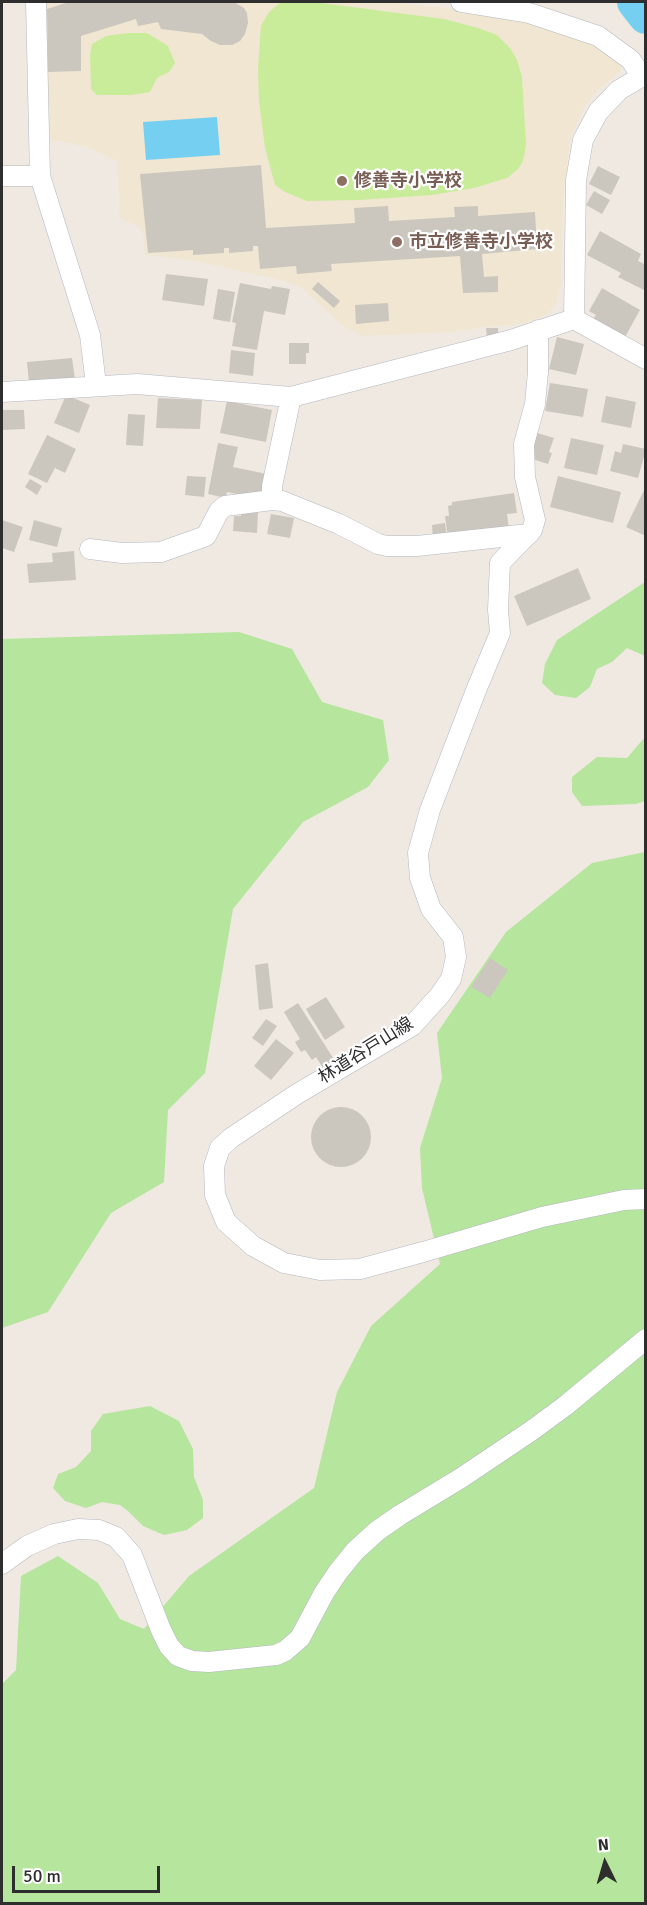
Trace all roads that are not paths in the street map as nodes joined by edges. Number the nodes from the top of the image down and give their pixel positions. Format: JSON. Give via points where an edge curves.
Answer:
{"nodes":[{"id":1,"x":36,"y":2,"type":"edge"},
{"id":2,"x":461,"y":2,"type":"edge"},
{"id":3,"x":643,"y":75,"type":"edge"},
{"id":4,"x":2,"y":176,"type":"edge"},
{"id":5,"x":40,"y":176,"type":"junction"},
{"id":6,"x":574,"y":319,"type":"junction"},
{"id":7,"x":538,"y":330,"type":"junction"},
{"id":8,"x":645,"y":360,"type":"edge"},
{"id":9,"x":96,"y":385,"type":"junction"},
{"id":10,"x":2,"y":392,"type":"edge"},
{"id":11,"x":291,"y":397,"type":"junction"},
{"id":12,"x":272,"y":500,"type":"junction"},
{"id":13,"x":529,"y":534,"type":"junction"},
{"id":14,"x":90,"y":549,"type":"dead end"},
{"id":15,"x":645,"y":1199,"type":"edge"},
{"id":16,"x":645,"y":1339,"type":"edge"},
{"id":17,"x":2,"y":1564,"type":"edge"}],
"edges":[{"from":1,"to":5,"type":"street"},
{"from":2,"to":3,"type":"street","via":[[529,13],[598,36],[631,60]]},
{"from":3,"to":6,"type":"street","via":[[620,90],[598,112],[583,140],[576,180]]},
{"from":4,"to":5,"type":"street"},
{"from":5,"to":9,"type":"street","via":[[90,334]]},
{"from":6,"to":7,"type":"street"},
{"from":6,"to":8,"type":"street"},
{"from":7,"to":11,"type":"street"},
{"from":7,"to":13,"type":"street","via":[[535,404],[524,444],[525,477],[535,520]]},
{"from":9,"to":10,"type":"street"},
{"from":9,"to":11,"type":"street","via":[[176,386]]},
{"from":11,"to":12,"type":"street"},
{"from":12,"to":13,"type":"street","via":[[387,546]]},
{"from":12,"to":14,"type":"street","via":[[225,506],[206,536],[161,552]]},
{"from":13,"to":15,"type":"street","name":"林道谷戸山線","via":[[500,563],[501,633],[430,810],[418,853],[420,878],[431,909],[453,937],[456,957],[451,980],[412,1026],[297,1094],[220,1148],[214,1166],[215,1195],[226,1222],[253,1246],[284,1263],[320,1270],[360,1269],[542,1217]]},
{"from":16,"to":17,"type":"street","via":[[531,1431],[362,1544],[329,1586],[300,1638],[276,1655],[209,1662],[178,1656],[161,1630],[132,1555],[116,1537],[99,1530],[54,1534],[27,1546]]}]}
